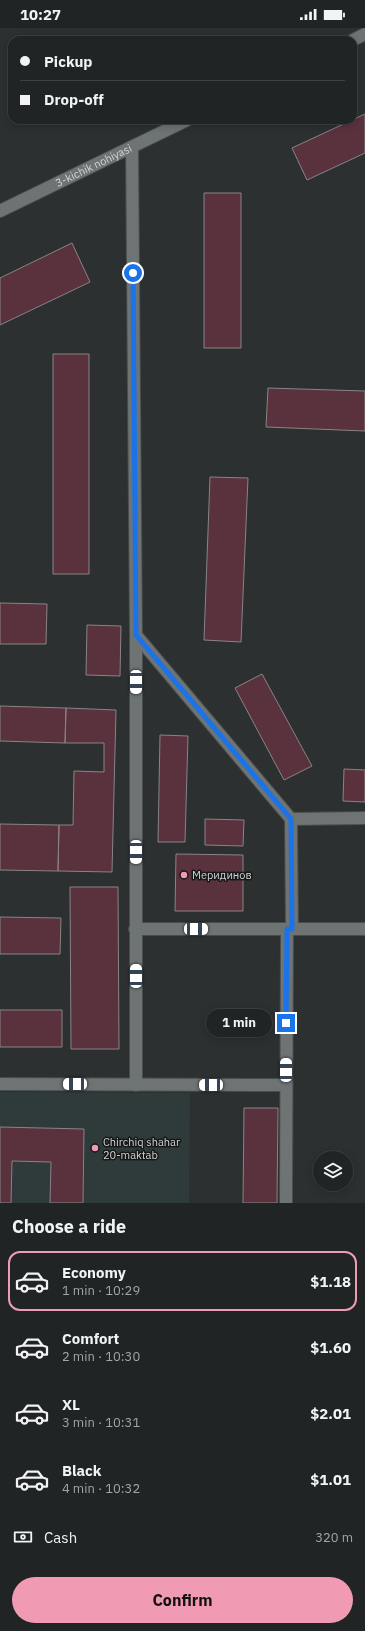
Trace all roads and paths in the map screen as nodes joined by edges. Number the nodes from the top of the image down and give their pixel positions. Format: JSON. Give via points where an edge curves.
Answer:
{"nodes":[{"id":1,"x":179,"y":124,"type":"edge"},
{"id":2,"x":132,"y":147,"type":"junction"},
{"id":3,"x":0,"y":211,"type":"edge"},
{"id":4,"x":136,"y":635,"type":"junction"},
{"id":5,"x":365,"y":818,"type":"edge"},
{"id":6,"x":291,"y":819,"type":"junction"},
{"id":7,"x":135,"y":929,"type":"junction"},
{"id":8,"x":289,"y":929,"type":"junction"},
{"id":9,"x":365,"y":929,"type":"edge"},
{"id":10,"x":0,"y":1084,"type":"edge"},
{"id":11,"x":136,"y":1085,"type":"junction"},
{"id":12,"x":286,"y":1085,"type":"junction"},
{"id":13,"x":286,"y":1203,"type":"edge"}],
"edges":[{"from":1,"to":2,"type":"street","name":"3-kichik nohiyasi"},
{"from":2,"to":3,"type":"street","name":"3-kichik nohiyasi"},
{"from":2,"to":4,"type":"street"},
{"from":4,"to":6,"type":"street"},
{"from":4,"to":7,"type":"street"},
{"from":5,"to":6,"type":"street"},
{"from":6,"to":8,"type":"street"},
{"from":7,"to":8,"type":"street"},
{"from":7,"to":11,"type":"street"},
{"from":8,"to":9,"type":"street"},
{"from":8,"to":12,"type":"street"},
{"from":10,"to":11,"type":"street"},
{"from":11,"to":12,"type":"street"},
{"from":12,"to":13,"type":"street"}]}
